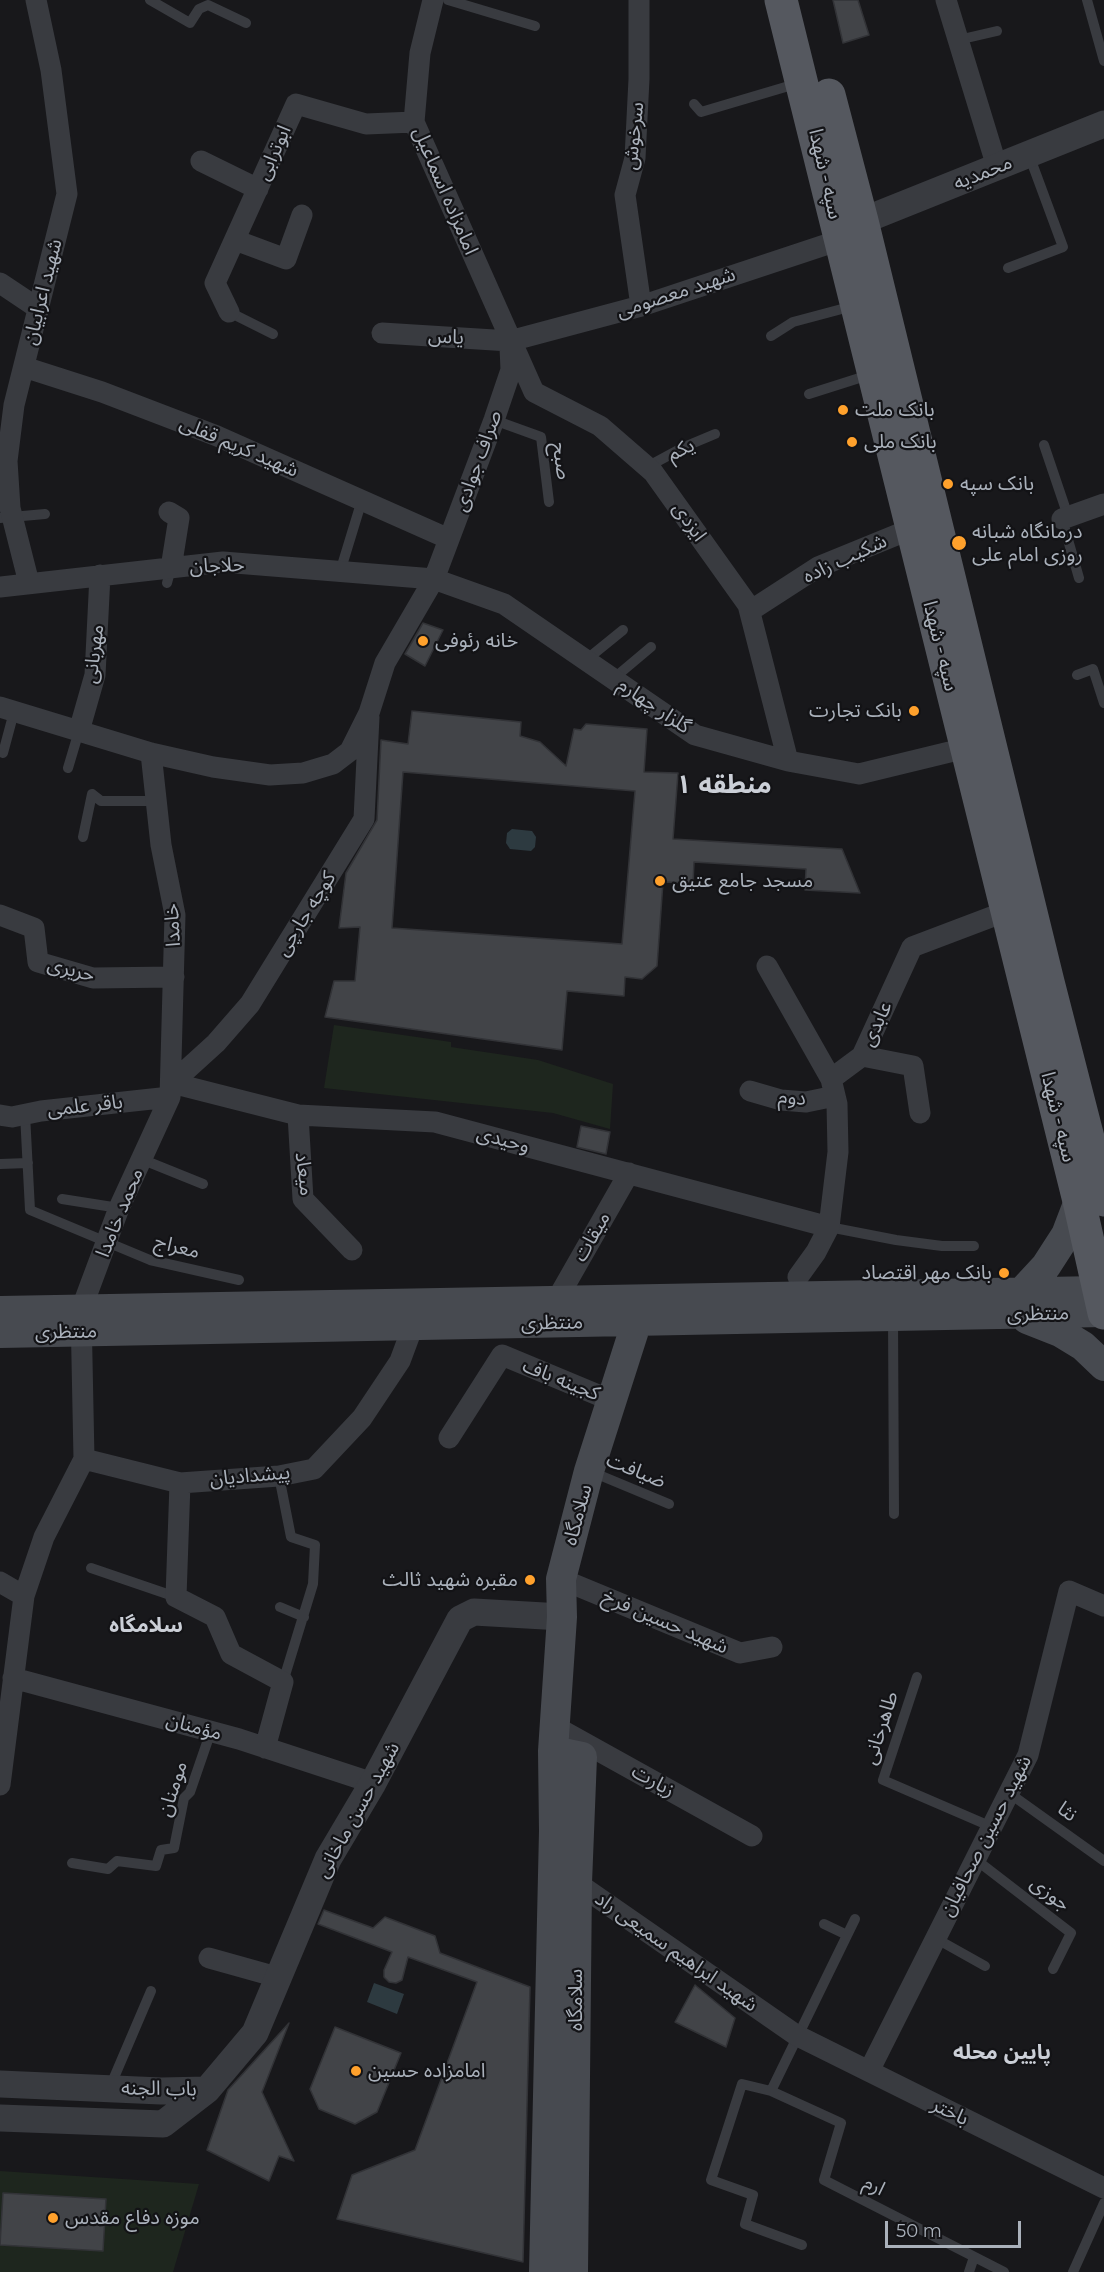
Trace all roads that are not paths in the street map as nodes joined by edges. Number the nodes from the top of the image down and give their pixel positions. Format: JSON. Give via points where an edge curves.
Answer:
{"nodes":[{"id":1,"x":36,"y":0,"type":"edge"},
{"id":2,"x":150,"y":0,"type":"edge"},
{"id":3,"x":433,"y":0,"type":"edge"},
{"id":4,"x":448,"y":0,"type":"edge"},
{"id":5,"x":639,"y":0,"type":"edge"},
{"id":6,"x":781,"y":0,"type":"edge"},
{"id":7,"x":803,"y":0,"type":"edge"},
{"id":8,"x":946,"y":0,"type":"edge"},
{"id":9,"x":1087,"y":0,"type":"edge"},
{"id":10,"x":246,"y":23,"type":"dead end"},
{"id":11,"x":535,"y":26,"type":"dead end"},
{"id":12,"x":997,"y":31,"type":"dead end"},
{"id":13,"x":958,"y":40,"type":"junction"},
{"id":14,"x":1104,"y":61,"type":"edge"},
{"id":15,"x":802,"y":82,"type":"junction"},
{"id":16,"x":694,"y":104,"type":"dead end"},
{"id":17,"x":414,"y":122,"type":"junction"},
{"id":18,"x":1104,"y":124,"type":"edge"},
{"id":19,"x":1029,"y":155,"type":"junction"},
{"id":20,"x":201,"y":161,"type":"dead end"},
{"id":21,"x":997,"y":167,"type":"junction"},
{"id":22,"x":258,"y":189,"type":"junction"},
{"id":23,"x":302,"y":215,"type":"dead end"},
{"id":24,"x":851,"y":230,"type":"junction"},
{"id":25,"x":235,"y":240,"type":"junction"},
{"id":26,"x":1008,"y":268,"type":"dead end"},
{"id":27,"x":0,"y":283,"type":"edge"},
{"id":28,"x":641,"y":306,"type":"junction"},
{"id":29,"x":856,"y":306,"type":"junction"},
{"id":30,"x":39,"y":309,"type":"junction"},
{"id":31,"x":229,"y":312,"type":"joint"},
{"id":32,"x":382,"y":333,"type":"dead end"},
{"id":33,"x":273,"y":334,"type":"dead end"},
{"id":34,"x":771,"y":336,"type":"dead end"},
{"id":35,"x":510,"y":341,"type":"junction"},
{"id":36,"x":24,"y":367,"type":"junction"},
{"id":37,"x":872,"y":374,"type":"junction"},
{"id":38,"x":809,"y":394,"type":"dead end"},
{"id":39,"x":495,"y":420,"type":"junction"},
{"id":40,"x":715,"y":434,"type":"dead end"},
{"id":41,"x":5,"y":435,"type":"edge"},
{"id":42,"x":1044,"y":445,"type":"dead end"},
{"id":43,"x":647,"y":467,"type":"junction"},
{"id":44,"x":362,"y":500,"type":"junction"},
{"id":45,"x":549,"y":502,"type":"dead end"},
{"id":46,"x":1104,"y":504,"type":"edge"},
{"id":47,"x":169,"y":512,"type":"dead end"},
{"id":48,"x":45,"y":514,"type":"dead end"},
{"id":49,"x":6,"y":517,"type":"edge"},
{"id":50,"x":1065,"y":517,"type":"junction"},
{"id":51,"x":911,"y":529,"type":"junction"},
{"id":52,"x":449,"y":539,"type":"junction"},
{"id":53,"x":340,"y":572,"type":"junction"},
{"id":54,"x":100,"y":575,"type":"junction"},
{"id":55,"x":169,"y":575,"type":"junction"},
{"id":56,"x":1079,"y":578,"type":"dead end"},
{"id":57,"x":434,"y":579,"type":"junction"},
{"id":58,"x":29,"y":583,"type":"junction"},
{"id":59,"x":0,"y":587,"type":"edge"},
{"id":60,"x":750,"y":611,"type":"junction"},
{"id":61,"x":623,"y":630,"type":"dead end"},
{"id":62,"x":651,"y":647,"type":"dead end"},
{"id":63,"x":586,"y":660,"type":"junction"},
{"id":64,"x":1077,"y":675,"type":"dead end"},
{"id":65,"x":613,"y":679,"type":"junction"},
{"id":66,"x":1104,"y":703,"type":"edge"},
{"id":67,"x":7,"y":710,"type":"edge"},
{"id":68,"x":369,"y":713,"type":"junction"},
{"id":69,"x":79,"y":731,"type":"junction"},
{"id":70,"x":966,"y":748,"type":"junction"},
{"id":71,"x":3,"y":753,"type":"dead end"},
{"id":72,"x":151,"y":753,"type":"junction"},
{"id":73,"x":788,"y":761,"type":"junction"},
{"id":74,"x":68,"y":768,"type":"dead end"},
{"id":75,"x":156,"y":801,"type":"junction"},
{"id":76,"x":83,"y":837,"type":"dead end"},
{"id":77,"x":1007,"y":911,"type":"junction"},
{"id":78,"x":0,"y":915,"type":"edge"},
{"id":79,"x":767,"y":966,"type":"dead end"},
{"id":80,"x":174,"y":977,"type":"junction"},
{"id":81,"x":862,"y":1056,"type":"junction"},
{"id":82,"x":833,"y":1088,"type":"junction"},
{"id":83,"x":171,"y":1090,"type":"junction"},
{"id":84,"x":750,"y":1091,"type":"dead end"},
{"id":85,"x":920,"y":1113,"type":"dead end"},
{"id":86,"x":25,"y":1114,"type":"junction"},
{"id":87,"x":0,"y":1115,"type":"edge"},
{"id":88,"x":298,"y":1115,"type":"junction"},
{"id":89,"x":141,"y":1159,"type":"junction"},
{"id":90,"x":28,"y":1163,"type":"junction"},
{"id":91,"x":0,"y":1164,"type":"edge"},
{"id":92,"x":628,"y":1173,"type":"junction"},
{"id":93,"x":204,"y":1184,"type":"dead end"},
{"id":94,"x":62,"y":1199,"type":"dead end"},
{"id":95,"x":1092,"y":1201,"type":"edge"},
{"id":96,"x":120,"y":1208,"type":"junction"},
{"id":97,"x":829,"y":1227,"type":"junction"},
{"id":98,"x":107,"y":1244,"type":"junction"},
{"id":99,"x":974,"y":1246,"type":"dead end"},
{"id":100,"x":352,"y":1250,"type":"dead end"},
{"id":101,"x":798,"y":1277,"type":"dead end"},
{"id":102,"x":239,"y":1280,"type":"dead end"},
{"id":103,"x":556,"y":1301,"type":"junction"},
{"id":104,"x":1016,"y":1304,"type":"junction"},
{"id":105,"x":1103,"y":1304,"type":"edge"},
{"id":106,"x":0,"y":1311,"type":"edge"},
{"id":107,"x":413,"y":1315,"type":"junction"},
{"id":108,"x":893,"y":1317,"type":"junction"},
{"id":109,"x":81,"y":1321,"type":"junction"},
{"id":110,"x":637,"y":1321,"type":"junction"},
{"id":111,"x":0,"y":1333,"type":"edge"},
{"id":112,"x":1104,"y":1366,"type":"edge"},
{"id":113,"x":610,"y":1400,"type":"junction"},
{"id":114,"x":449,"y":1438,"type":"dead end"},
{"id":115,"x":84,"y":1459,"type":"junction"},
{"id":116,"x":589,"y":1471,"type":"junction"},
{"id":117,"x":279,"y":1476,"type":"junction"},
{"id":118,"x":180,"y":1483,"type":"junction"},
{"id":119,"x":669,"y":1504,"type":"dead end"},
{"id":120,"x":894,"y":1514,"type":"dead end"},
{"id":121,"x":91,"y":1568,"type":"dead end"},
{"id":122,"x":561,"y":1579,"type":"junction"},
{"id":123,"x":0,"y":1582,"type":"edge"},
{"id":124,"x":24,"y":1596,"type":"junction"},
{"id":125,"x":176,"y":1597,"type":"junction"},
{"id":126,"x":1104,"y":1606,"type":"edge"},
{"id":127,"x":280,"y":1607,"type":"dead end"},
{"id":128,"x":304,"y":1617,"type":"junction"},
{"id":129,"x":562,"y":1617,"type":"junction"},
{"id":130,"x":772,"y":1647,"type":"dead end"},
{"id":131,"x":917,"y":1677,"type":"dead end"},
{"id":132,"x":13,"y":1678,"type":"junction"},
{"id":133,"x":283,"y":1682,"type":"junction"},
{"id":134,"x":211,"y":1731,"type":"junction"},
{"id":135,"x":554,"y":1738,"type":"junction"},
{"id":136,"x":265,"y":1748,"type":"junction"},
{"id":137,"x":373,"y":1783,"type":"junction"},
{"id":138,"x":0,"y":1785,"type":"edge"},
{"id":139,"x":1009,"y":1793,"type":"junction"},
{"id":140,"x":992,"y":1827,"type":"junction"},
{"id":141,"x":752,"y":1836,"type":"dead end"},
{"id":142,"x":975,"y":1859,"type":"junction"},
{"id":143,"x":1104,"y":1861,"type":"edge"},
{"id":144,"x":72,"y":1863,"type":"dead end"},
{"id":145,"x":565,"y":1882,"type":"junction"},
{"id":146,"x":855,"y":1919,"type":"dead end"},
{"id":147,"x":824,"y":1924,"type":"dead end"},
{"id":148,"x":847,"y":1935,"type":"junction"},
{"id":149,"x":936,"y":1938,"type":"junction"},
{"id":150,"x":209,"y":1958,"type":"dead end"},
{"id":151,"x":984,"y":1965,"type":"dead end"},
{"id":152,"x":1053,"y":1969,"type":"dead end"},
{"id":153,"x":277,"y":1977,"type":"junction"},
{"id":154,"x":151,"y":1990,"type":"dead end"},
{"id":155,"x":796,"y":2035,"type":"junction"},
{"id":156,"x":869,"y":2072,"type":"junction"},
{"id":157,"x":0,"y":2084,"type":"edge"},
{"id":158,"x":109,"y":2089,"type":"junction"},
{"id":159,"x":207,"y":2090,"type":"junction"},
{"id":160,"x":771,"y":2091,"type":"junction"},
{"id":161,"x":0,"y":2118,"type":"edge"},
{"id":162,"x":1104,"y":2191,"type":"edge"},
{"id":163,"x":802,"y":2245,"type":"dead end"},
{"id":164,"x":974,"y":2257,"type":"junction"},
{"id":165,"x":544,"y":2272,"type":"edge"},
{"id":166,"x":573,"y":2272,"type":"edge"},
{"id":167,"x":969,"y":2272,"type":"edge"},
{"id":168,"x":1004,"y":2272,"type":"edge"},
{"id":169,"x":1073,"y":2272,"type":"edge"}],
"edges":[{"from":1,"to":30,"type":"street","name":"شهید اعرابیان","via":[[51,70],[67,194]]},
{"from":2,"to":10,"type":"lane","via":[[190,23],[199,9],[208,4]]},
{"from":3,"to":17,"type":"street","name":"امامزاده اسماعیل","via":[[420,52]]},
{"from":4,"to":11,"type":"lane"},
{"from":5,"to":28,"type":"street","name":"سرخوش","via":[[635,158],[625,195]]},
{"from":6,"to":15,"type":"main road","name":"سپه - شهدا"},
{"from":7,"to":24,"type":"main road","name":"سپه - شهدا"},
{"from":8,"to":13,"type":"street"},
{"from":9,"to":14,"type":"lane"},
{"from":12,"to":13,"type":"lane"},
{"from":13,"to":21,"type":"street"},
{"from":15,"to":16,"type":"lane","via":[[701,112]]},
{"from":15,"to":24,"type":"main road","name":"سپه - شهدا"},
{"from":17,"to":22,"type":"street","name":"ابوترابی","via":[[366,124],[296,104]]},
{"from":17,"to":35,"type":"street","name":"امامزاده اسماعیل"},
{"from":18,"to":19,"type":"street","name":"محمدیه"},
{"from":19,"to":21,"type":"street","name":"محمدیه"},
{"from":19,"to":26,"type":"lane","via":[[1063,247]]},
{"from":20,"to":22,"type":"street"},
{"from":21,"to":24,"type":"street","name":"محمدیه"},
{"from":22,"to":25,"type":"street","name":"ابوترابی"},
{"from":23,"to":25,"type":"street","via":[[286,259]]},
{"from":24,"to":28,"type":"street","name":"شهید معصومی"},
{"from":24,"to":29,"type":"main road","name":"سپه - شهدا"},
{"from":24,"to":95,"type":"main road","name":"سپه - شهدا","via":[[1045,971]]},
{"from":25,"to":31,"type":"street","name":"ابوترابی","via":[[215,283]]},
{"from":27,"to":30,"type":"street"},
{"from":28,"to":35,"type":"street","name":"شهید معصومی"},
{"from":29,"to":34,"type":"lane","via":[[793,322]]},
{"from":29,"to":37,"type":"main road","name":"سپه - شهدا"},
{"from":30,"to":36,"type":"street","name":"شهید اعرابیان"},
{"from":31,"to":33,"type":"lane"},
{"from":32,"to":35,"type":"street","name":"یاس"},
{"from":35,"to":39,"type":"street","name":"صراف جوادی","via":[[511,370]]},
{"from":35,"to":43,"type":"street","name":"ایزدی","via":[[534,392],[600,426]]},
{"from":36,"to":41,"type":"street","name":"شهید اعرابیان"},
{"from":36,"to":44,"type":"street","name":"شهید کریم قفلی","via":[[208,433]]},
{"from":37,"to":38,"type":"lane"},
{"from":37,"to":51,"type":"main road","name":"سپه - شهدا"},
{"from":39,"to":45,"type":"lane","name":"صبح","via":[[541,436]]},
{"from":39,"to":52,"type":"street","name":"صراف جوادی"},
{"from":40,"to":43,"type":"lane","name":"یکم"},
{"from":41,"to":49,"type":"street","name":"شهید اعرابیان"},
{"from":42,"to":50,"type":"lane"},
{"from":43,"to":60,"type":"street","name":"ایزدی"},
{"from":44,"to":52,"type":"street","name":"شهید کریم قفلی"},
{"from":44,"to":53,"type":"lane"},
{"from":46,"to":50,"type":"street"},
{"from":47,"to":55,"type":"street","via":[[179,518]]},
{"from":48,"to":49,"type":"lane"},
{"from":49,"to":58,"type":"street","name":"شهید اعرابیان"},
{"from":50,"to":56,"type":"lane"},
{"from":51,"to":60,"type":"street","name":"شکیب زاده","via":[[818,567]]},
{"from":51,"to":70,"type":"main road","name":"سپه - شهدا"},
{"from":52,"to":57,"type":"street","name":"صراف جوادی"},
{"from":53,"to":55,"type":"street","name":"حلاجان","via":[[223,562]]},
{"from":53,"to":57,"type":"street","name":"حلاجان"},
{"from":54,"to":55,"type":"street","name":"حلاجان"},
{"from":54,"to":58,"type":"street","name":"حلاجان"},
{"from":54,"to":69,"type":"street","name":"مهربانی","via":[[95,675]]},
{"from":57,"to":63,"type":"street","name":"گلزار چهارم","via":[[504,604]]},
{"from":57,"to":68,"type":"street","name":"صراف جوادی","via":[[385,663]]},
{"from":58,"to":59,"type":"street","name":"حلاجان"},
{"from":60,"to":73,"type":"street","name":"ایزدی"},
{"from":61,"to":63,"type":"lane"},
{"from":62,"to":65,"type":"lane"},
{"from":63,"to":65,"type":"street","name":"گلزار چهارم"},
{"from":64,"to":66,"type":"lane","via":[[1093,669]]},
{"from":65,"to":73,"type":"street","name":"گلزار چهارم","via":[[695,735]]},
{"from":67,"to":69,"type":"street"},
{"from":67,"to":71,"type":"lane"},
{"from":68,"to":72,"type":"street","via":[[350,751],[333,764],[303,773],[270,775]]},
{"from":68,"to":83,"type":"street","name":"کوچه جارچی","via":[[364,819],[250,1004]]},
{"from":69,"to":72,"type":"street"},
{"from":69,"to":74,"type":"lane"},
{"from":70,"to":73,"type":"street","name":"گلزار چهارم","via":[[859,774]]},
{"from":70,"to":77,"type":"main road","name":"سپه - شهدا"},
{"from":72,"to":75,"type":"street","name":"خامدا"},
{"from":75,"to":76,"type":"lane","via":[[101,801],[92,794]]},
{"from":75,"to":80,"type":"street","name":"خامدا","via":[[175,915]]},
{"from":77,"to":81,"type":"street","name":"عابدی","via":[[912,947]]},
{"from":77,"to":95,"type":"main road","name":"سپه - شهدا"},
{"from":78,"to":80,"type":"street","name":"حریری","via":[[34,928],[38,962],[93,978]]},
{"from":79,"to":82,"type":"street"},
{"from":80,"to":83,"type":"street","name":"خامدا"},
{"from":81,"to":82,"type":"street","name":"عابدی"},
{"from":81,"to":85,"type":"street","via":[[913,1066]]},
{"from":82,"to":84,"type":"street","name":"دوم","via":[[806,1102]]},
{"from":82,"to":97,"type":"street","via":[[838,1152]]},
{"from":83,"to":86,"type":"street","name":"باقر علمی"},
{"from":83,"to":88,"type":"street","name":"وحیدی"},
{"from":83,"to":89,"type":"street","name":"محمد خامدا"},
{"from":86,"to":87,"type":"street","name":"باقر علمی"},
{"from":86,"to":90,"type":"lane"},
{"from":88,"to":92,"type":"street","name":"وحیدی","via":[[435,1122]]},
{"from":88,"to":100,"type":"street","name":"میعاد","via":[[303,1199]]},
{"from":89,"to":93,"type":"lane"},
{"from":89,"to":96,"type":"street","name":"محمد خامدا"},
{"from":90,"to":91,"type":"lane"},
{"from":90,"to":98,"type":"lane","name":"معراج","via":[[30,1210]]},
{"from":92,"to":97,"type":"street","name":"وحیدی"},
{"from":92,"to":103,"type":"street","name":"میقات"},
{"from":94,"to":96,"type":"lane"},
{"from":95,"to":104,"type":"main road"},
{"from":95,"to":105,"type":"main road","name":"سپه - شهدا"},
{"from":96,"to":98,"type":"street","name":"محمد خامدا"},
{"from":97,"to":99,"type":"lane","via":[[896,1240]]},
{"from":97,"to":101,"type":"street"},
{"from":98,"to":102,"type":"lane","name":"معراج","via":[[150,1260]]},
{"from":98,"to":109,"type":"street","name":"محمد خامدا"},
{"from":103,"to":104,"type":"main road","name":"منتظری"},
{"from":103,"to":107,"type":"main road","name":"منتظری"},
{"from":104,"to":105,"type":"main road","name":"منتظری"},
{"from":104,"to":108,"type":"main road","name":"منتظری"},
{"from":104,"to":112,"type":"main road","via":[[1083,1346]]},
{"from":106,"to":109,"type":"main road","name":"منتظری"},
{"from":107,"to":109,"type":"main road","name":"منتظری"},
{"from":107,"to":110,"type":"main road","name":"منتظری"},
{"from":107,"to":117,"type":"street","name":"پیشدادیان","via":[[400,1361],[362,1418],[314,1469]]},
{"from":108,"to":110,"type":"main road","name":"منتظری"},
{"from":108,"to":120,"type":"lane"},
{"from":109,"to":111,"type":"main road","name":"منتظری"},
{"from":109,"to":115,"type":"street"},
{"from":110,"to":113,"type":"main road","name":"سلامگاه"},
{"from":113,"to":114,"type":"street","name":"کجینه باف","via":[[501,1355]]},
{"from":113,"to":116,"type":"main road","name":"سلامگاه"},
{"from":115,"to":118,"type":"street","name":"پیشدادیان"},
{"from":115,"to":124,"type":"street","via":[[44,1537]]},
{"from":116,"to":119,"type":"lane","name":"ضیافت"},
{"from":116,"to":122,"type":"main road","name":"سلامگاه"},
{"from":117,"to":118,"type":"street","name":"پیشدادیان"},
{"from":117,"to":128,"type":"lane","via":[[291,1537],[315,1545],[313,1584]]},
{"from":118,"to":125,"type":"street"},
{"from":121,"to":125,"type":"lane"},
{"from":122,"to":129,"type":"main road","name":"سلامگاه"},
{"from":122,"to":130,"type":"street","name":"شهید حسین فرخ","via":[[740,1653]]},
{"from":123,"to":124,"type":"street"},
{"from":124,"to":132,"type":"street"},
{"from":125,"to":133,"type":"street","via":[[215,1617],[231,1654]]},
{"from":126,"to":139,"type":"street","name":"شهید حسین صحافیان","via":[[1069,1590],[1028,1755]]},
{"from":127,"to":128,"type":"lane"},
{"from":128,"to":133,"type":"lane"},
{"from":129,"to":135,"type":"main road","name":"سلامگاه"},
{"from":129,"to":137,"type":"street","name":"شهید حسن ماخانی","via":[[474,1612],[460,1619]]},
{"from":131,"to":140,"type":"lane","name":"طاهرخانی","via":[[883,1780]]},
{"from":132,"to":134,"type":"street","name":"مؤمنان"},
{"from":132,"to":138,"type":"street"},
{"from":133,"to":136,"type":"street"},
{"from":134,"to":136,"type":"street","name":"مؤمنان"},
{"from":134,"to":144,"type":"lane","name":"مومنان","via":[[190,1792],[184,1798],[174,1848],[161,1850],[156,1866],[117,1861],[108,1869]]},
{"from":135,"to":141,"type":"street","name":"زیارت"},
{"from":135,"to":145,"type":"main road","name":"سلامگاه","via":[[582,1757]]},
{"from":136,"to":137,"type":"street","name":"مؤمنان"},
{"from":137,"to":153,"type":"street","name":"شهید حسن ماخانی","via":[[328,1859]]},
{"from":139,"to":140,"type":"street","name":"شهید حسین صحافیان"},
{"from":139,"to":143,"type":"lane","name":"نثا"},
{"from":140,"to":142,"type":"street","name":"شهید حسین صحافیان"},
{"from":142,"to":149,"type":"street","name":"شهید حسین صحافیان"},
{"from":142,"to":152,"type":"lane","name":"جوزی","via":[[1071,1933]]},
{"from":145,"to":155,"type":"street","name":"شهید ابراهیم سمیعی راد"},
{"from":145,"to":165,"type":"main road","name":"سلامگاه"},
{"from":145,"to":166,"type":"main road","name":"سلامگاه"},
{"from":146,"to":148,"type":"lane"},
{"from":147,"to":148,"type":"lane"},
{"from":148,"to":155,"type":"lane"},
{"from":149,"to":151,"type":"lane"},
{"from":149,"to":156,"type":"street","name":"شهید حسین صحافیان"},
{"from":150,"to":153,"type":"street"},
{"from":153,"to":159,"type":"street","name":"شهید حسن ماخانی","via":[[255,2033]]},
{"from":154,"to":158,"type":"lane"},
{"from":155,"to":156,"type":"street","name":"باختر"},
{"from":155,"to":160,"type":"lane"},
{"from":156,"to":162,"type":"street","name":"باختر"},
{"from":157,"to":158,"type":"street","name":"باب الجنه"},
{"from":158,"to":159,"type":"street","name":"باب الجنه"},
{"from":159,"to":161,"type":"street","name":"باب الجنه","via":[[163,2124]]},
{"from":160,"to":163,"type":"lane","via":[[742,2084],[711,2180],[753,2195],[745,2224]]},
{"from":160,"to":164,"type":"lane","name":"ارم","via":[[841,2123],[824,2180]]},
{"from":162,"to":169,"type":"lane"},
{"from":164,"to":167,"type":"lane"},
{"from":164,"to":168,"type":"lane","name":"ارم"}]}
